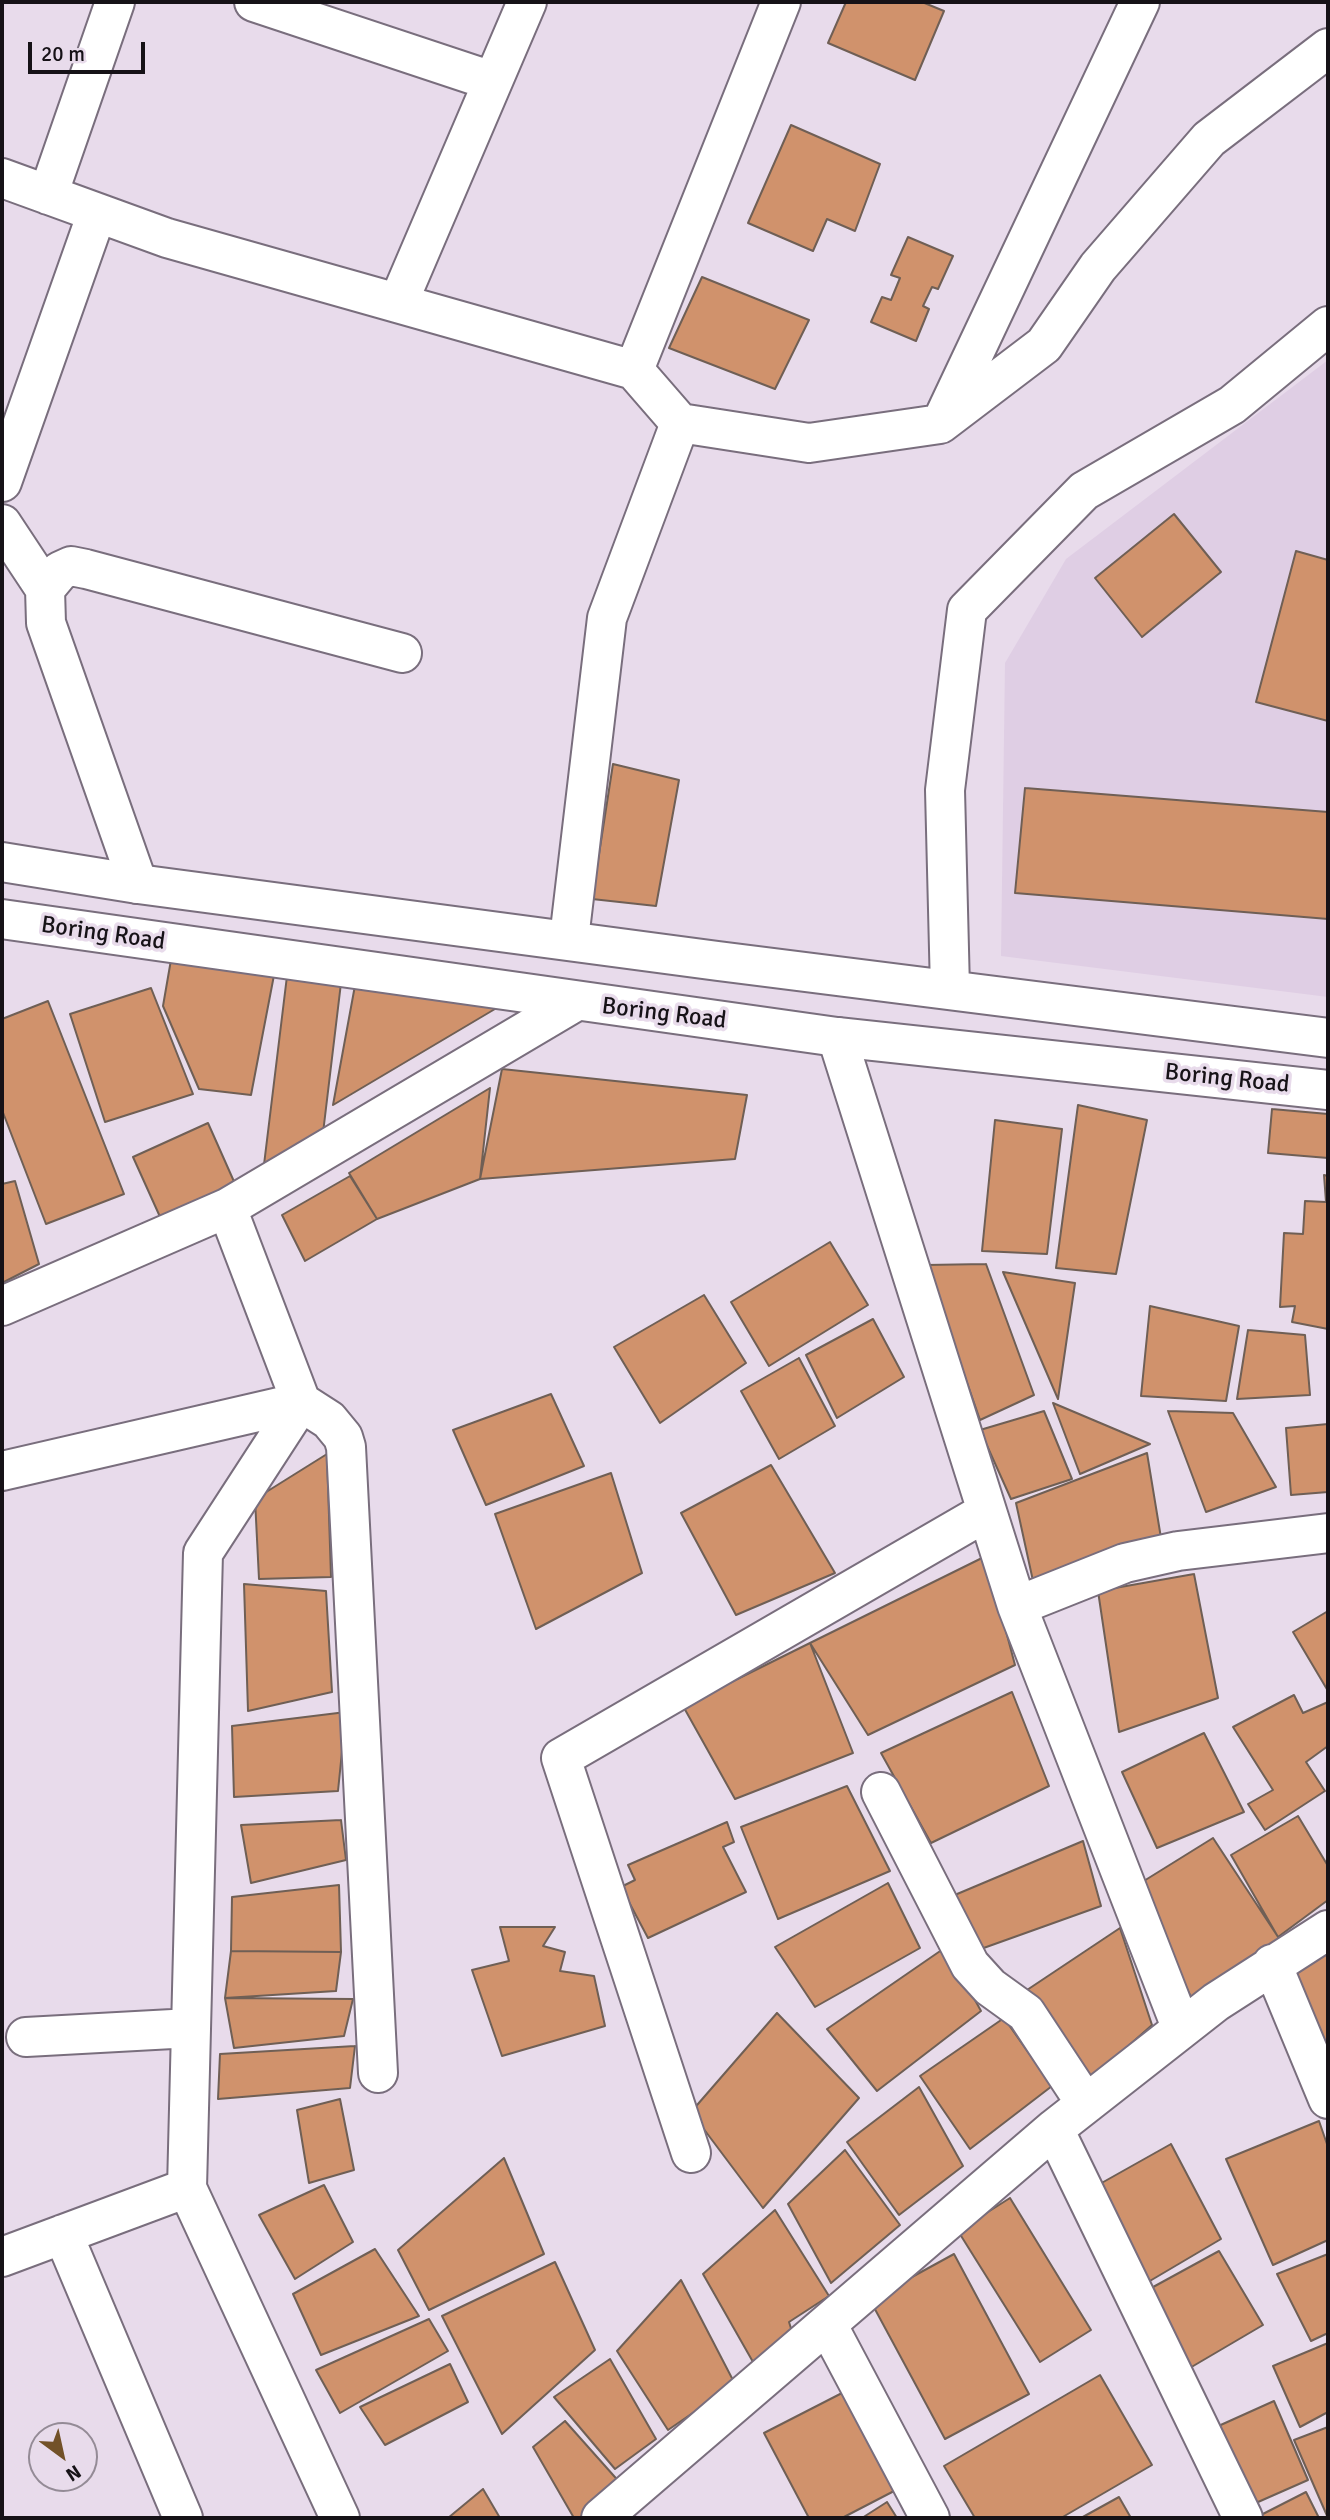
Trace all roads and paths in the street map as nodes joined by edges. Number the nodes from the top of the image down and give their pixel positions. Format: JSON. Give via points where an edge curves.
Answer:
{"nodes":[{"id":1,"x":115,"y":2,"type":"edge"},
{"id":2,"x":254,"y":2,"type":"edge"},
{"id":3,"x":527,"y":2,"type":"edge"},
{"id":4,"x":781,"y":2,"type":"edge"},
{"id":5,"x":1140,"y":2,"type":"edge"},
{"id":6,"x":1328,"y":48,"type":"edge"},
{"id":7,"x":492,"y":82,"type":"junction"},
{"id":8,"x":2,"y":178,"type":"edge"},
{"id":9,"x":48,"y":195,"type":"junction"},
{"id":10,"x":97,"y":213,"type":"junction"},
{"id":11,"x":398,"y":303,"type":"junction"},
{"id":12,"x":1328,"y":326,"type":"edge"},
{"id":13,"x":634,"y":370,"type":"junction"},
{"id":14,"x":680,"y":423,"type":"junction"},
{"id":15,"x":940,"y":424,"type":"junction"},
{"id":16,"x":2,"y":482,"type":"edge"},
{"id":17,"x":2,"y":524,"type":"edge"},
{"id":18,"x":45,"y":589,"type":"junction"},
{"id":19,"x":402,"y":653,"type":"dead end"},
{"id":20,"x":2,"y":862,"type":"edge"},
{"id":21,"x":138,"y":884,"type":"junction"},
{"id":22,"x":2,"y":919,"type":"edge"},
{"id":23,"x":569,"y":939,"type":"junction"},
{"id":24,"x":950,"y":989,"type":"junction"},
{"id":25,"x":575,"y":1002,"type":"junction"},
{"id":26,"x":837,"y":1037,"type":"junction"},
{"id":27,"x":1328,"y":1038,"type":"edge"},
{"id":28,"x":1328,"y":1090,"type":"edge"},
{"id":29,"x":227,"y":1208,"type":"junction"},
{"id":30,"x":2,"y":1306,"type":"edge"},
{"id":31,"x":301,"y":1402,"type":"junction"},
{"id":32,"x":2,"y":1471,"type":"edge"},
{"id":33,"x":986,"y":1513,"type":"junction"},
{"id":34,"x":1328,"y":1533,"type":"edge"},
{"id":35,"x":1017,"y":1606,"type":"junction"},
{"id":36,"x":881,"y":1792,"type":"dead end"},
{"id":37,"x":1328,"y":1930,"type":"edge"},
{"id":38,"x":1272,"y":1964,"type":"junction"},
{"id":39,"x":1181,"y":2027,"type":"junction"},
{"id":40,"x":191,"y":2028,"type":"junction"},
{"id":41,"x":26,"y":2037,"type":"dead end"},
{"id":42,"x":378,"y":2073,"type":"dead end"},
{"id":43,"x":1328,"y":2099,"type":"edge"},
{"id":44,"x":1086,"y":2104,"type":"junction"},
{"id":45,"x":1054,"y":2129,"type":"junction"},
{"id":46,"x":691,"y":2153,"type":"dead end"},
{"id":47,"x":187,"y":2188,"type":"junction"},
{"id":48,"x":63,"y":2234,"type":"junction"},
{"id":49,"x":2,"y":2257,"type":"edge"},
{"id":50,"x":827,"y":2324,"type":"junction"},
{"id":51,"x":183,"y":2518,"type":"edge"},
{"id":52,"x":340,"y":2518,"type":"edge"},
{"id":53,"x":601,"y":2518,"type":"edge"},
{"id":54,"x":930,"y":2518,"type":"edge"},
{"id":55,"x":1243,"y":2518,"type":"edge"}],
"edges":[{"from":1,"to":9,"type":"street"},
{"from":2,"to":7,"type":"street"},
{"from":3,"to":7,"type":"street"},
{"from":4,"to":13,"type":"street"},
{"from":5,"to":15,"type":"street"},
{"from":6,"to":15,"type":"street","via":[[1209,139],[1098,267],[1044,345]]},
{"from":7,"to":11,"type":"street"},
{"from":8,"to":9,"type":"street"},
{"from":9,"to":10,"type":"street"},
{"from":10,"to":11,"type":"street","via":[[167,238]]},
{"from":10,"to":16,"type":"street"},
{"from":11,"to":13,"type":"street"},
{"from":12,"to":24,"type":"street","via":[[1232,405],[1084,491],[967,610],[945,790]]},
{"from":13,"to":14,"type":"street"},
{"from":14,"to":15,"type":"street","via":[[809,443]]},
{"from":14,"to":23,"type":"street","via":[[607,618]]},
{"from":17,"to":18,"type":"street"},
{"from":18,"to":19,"type":"street","via":[[60,571],[79,568]]},
{"from":18,"to":21,"type":"street","via":[[46,623]]},
{"from":20,"to":21,"type":"street"},
{"from":21,"to":23,"type":"street"},
{"from":22,"to":25,"type":"street","name":"Boring Road"},
{"from":23,"to":24,"type":"street"},
{"from":24,"to":27,"type":"street"},
{"from":25,"to":26,"type":"street","name":"Boring Road"},
{"from":25,"to":29,"type":"street"},
{"from":26,"to":28,"type":"street","name":"Boring Road"},
{"from":26,"to":33,"type":"street"},
{"from":29,"to":30,"type":"street"},
{"from":29,"to":31,"type":"street"},
{"from":31,"to":32,"type":"street"},
{"from":31,"to":40,"type":"street","via":[[203,1553]]},
{"from":31,"to":42,"type":"street","via":[[329,1420],[346,1447]]},
{"from":33,"to":35,"type":"street"},
{"from":33,"to":46,"type":"street","via":[[561,1759]]},
{"from":34,"to":35,"type":"street","via":[[1178,1551],[1125,1563]]},
{"from":35,"to":39,"type":"street"},
{"from":36,"to":44,"type":"street","via":[[970,1965],[990,1987],[1026,2013]]},
{"from":37,"to":38,"type":"street"},
{"from":38,"to":39,"type":"street"},
{"from":38,"to":43,"type":"street"},
{"from":39,"to":44,"type":"street"},
{"from":40,"to":41,"type":"street"},
{"from":40,"to":47,"type":"street"},
{"from":44,"to":45,"type":"street"},
{"from":45,"to":50,"type":"street"},
{"from":45,"to":55,"type":"street"},
{"from":47,"to":48,"type":"street"},
{"from":47,"to":52,"type":"street"},
{"from":48,"to":49,"type":"street"},
{"from":48,"to":51,"type":"street"},
{"from":50,"to":53,"type":"street"},
{"from":50,"to":54,"type":"street"}]}
